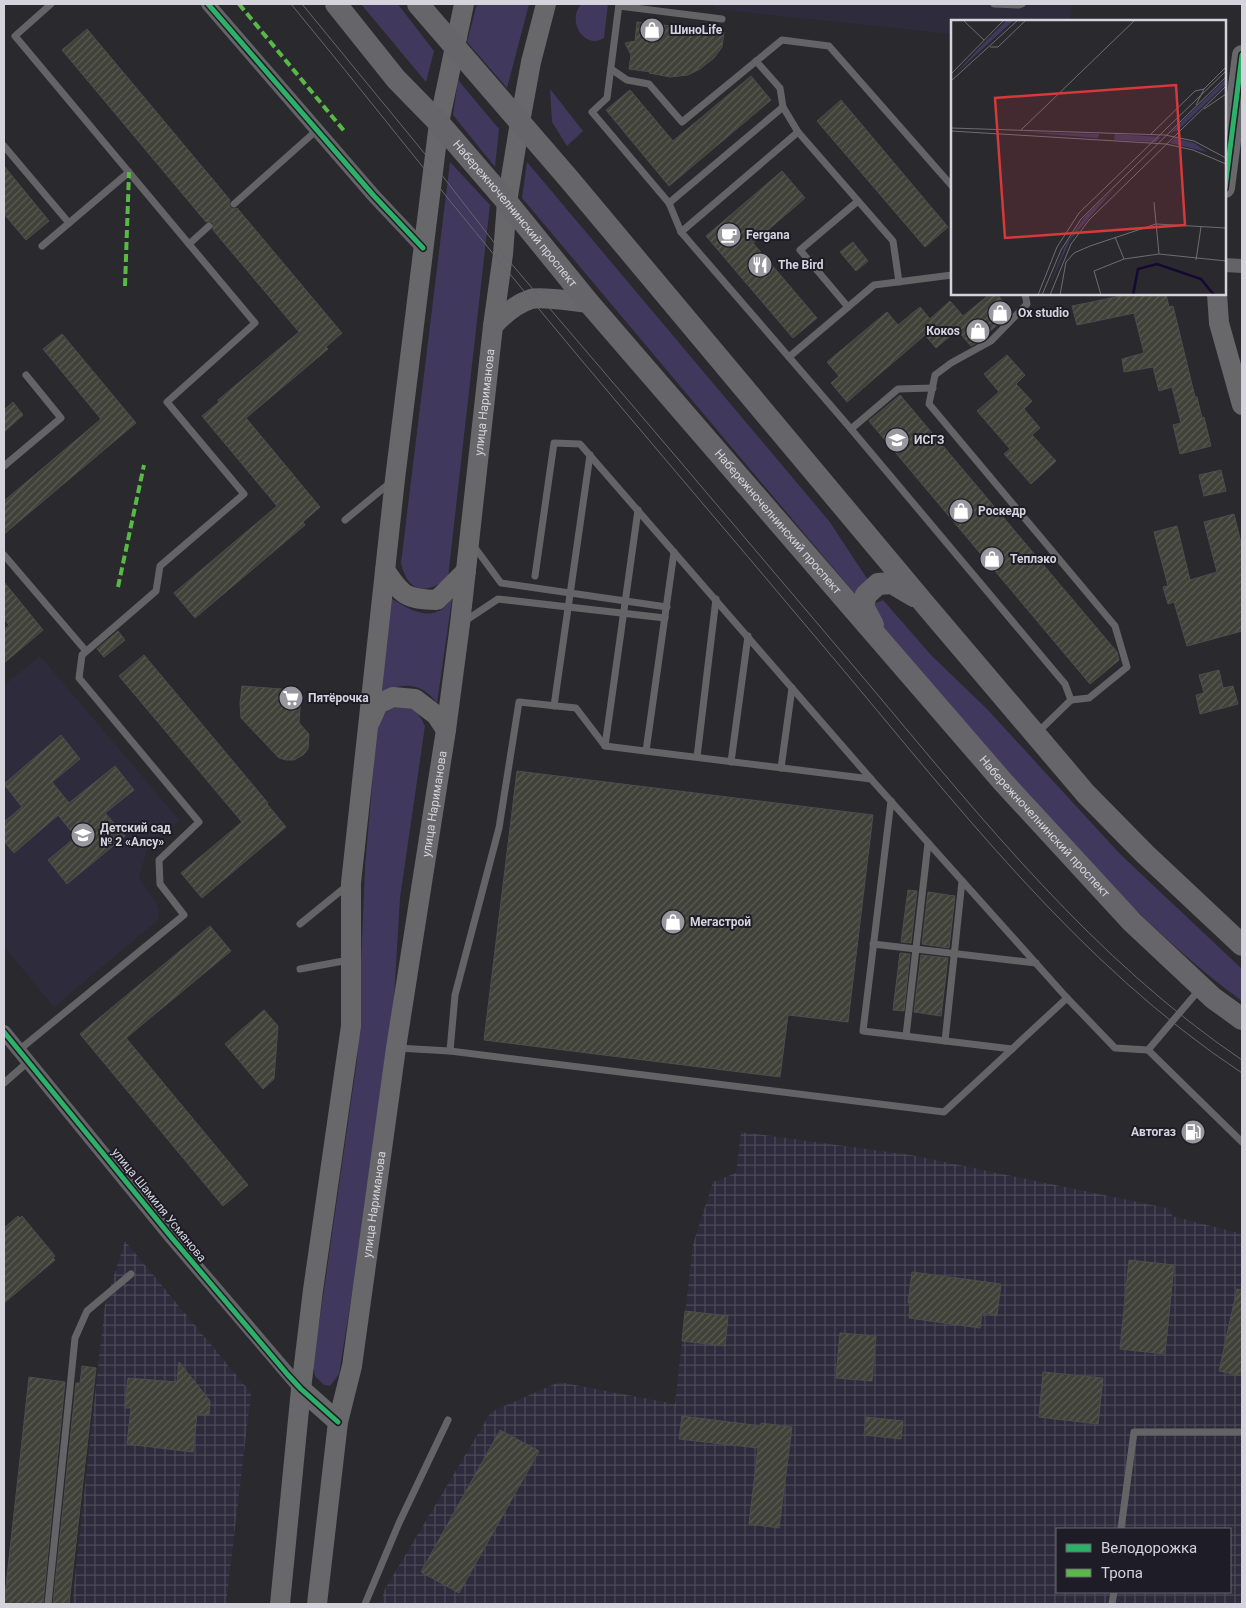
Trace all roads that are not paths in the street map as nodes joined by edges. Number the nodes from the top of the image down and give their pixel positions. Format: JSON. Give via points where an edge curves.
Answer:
{"nodes":[{"id":1,"x":51,"y":4,"type":"edge"},
{"id":2,"x":208,"y":4,"type":"edge"},
{"id":3,"x":336,"y":4,"type":"edge"},
{"id":4,"x":418,"y":4,"type":"edge"},
{"id":5,"x":464,"y":4,"type":"edge"},
{"id":6,"x":546,"y":4,"type":"edge"},
{"id":7,"x":994,"y":4,"type":"edge"},
{"id":8,"x":1022,"y":4,"type":"edge"},
{"id":9,"x":619,"y":5,"type":"edge"},
{"id":10,"x":722,"y":19,"type":"dead end"},
{"id":11,"x":454,"y":45,"type":"junction"},
{"id":12,"x":1242,"y":55,"type":"edge"},
{"id":13,"x":756,"y":61,"type":"junction"},
{"id":14,"x":611,"y":69,"type":"junction"},
{"id":15,"x":784,"y":107,"type":"junction"},
{"id":16,"x":520,"y":122,"type":"junction"},
{"id":17,"x":439,"y":123,"type":"junction"},
{"id":18,"x":317,"y":130,"type":"junction"},
{"id":19,"x":798,"y":132,"type":"junction"},
{"id":20,"x":4,"y":146,"type":"edge"},
{"id":21,"x":129,"y":172,"type":"junction"},
{"id":22,"x":1226,"y":180,"type":"edge"},
{"id":23,"x":951,"y":185,"type":"edge"},
{"id":24,"x":858,"y":201,"type":"junction"},
{"id":25,"x":507,"y":202,"type":"junction"},
{"id":26,"x":669,"y":203,"type":"junction"},
{"id":27,"x":234,"y":204,"type":"dead end"},
{"id":28,"x":69,"y":222,"type":"junction"},
{"id":29,"x":209,"y":226,"type":"dead end"},
{"id":30,"x":681,"y":232,"type":"junction"},
{"id":31,"x":189,"y":244,"type":"junction"},
{"id":32,"x":42,"y":246,"type":"dead end"},
{"id":33,"x":423,"y":248,"type":"junction"},
{"id":34,"x":1226,"y":265,"type":"edge"},
{"id":35,"x":1242,"y":266,"type":"edge"},
{"id":36,"x":951,"y":275,"type":"edge"},
{"id":37,"x":899,"y":282,"type":"junction"},
{"id":38,"x":1025,"y":295,"type":"edge"},
{"id":39,"x":1217,"y":295,"type":"edge"},
{"id":40,"x":589,"y":303,"type":"junction"},
{"id":41,"x":848,"y":307,"type":"junction"},
{"id":42,"x":492,"y":326,"type":"junction"},
{"id":43,"x":789,"y":357,"type":"junction"},
{"id":44,"x":26,"y":375,"type":"dead end"},
{"id":45,"x":933,"y":388,"type":"junction"},
{"id":46,"x":1242,"y":405,"type":"edge"},
{"id":47,"x":851,"y":429,"type":"junction"},
{"id":48,"x":590,"y":455,"type":"junction"},
{"id":49,"x":4,"y":466,"type":"edge"},
{"id":50,"x":396,"y":479,"type":"junction"},
{"id":51,"x":638,"y":510,"type":"junction"},
{"id":52,"x":345,"y":520,"type":"dead end"},
{"id":53,"x":470,"y":541,"type":"junction"},
{"id":54,"x":674,"y":552,"type":"junction"},
{"id":55,"x":4,"y":555,"type":"edge"},
{"id":56,"x":385,"y":570,"type":"junction"},
{"id":57,"x":466,"y":570,"type":"junction"},
{"id":58,"x":535,"y":576,"type":"dead end"},
{"id":59,"x":570,"y":594,"type":"junction"},
{"id":60,"x":716,"y":599,"type":"junction"},
{"id":61,"x":625,"y":601,"type":"junction"},
{"id":62,"x":923,"y":602,"type":"junction"},
{"id":63,"x":568,"y":606,"type":"junction"},
{"id":64,"x":666,"y":606,"type":"junction"},
{"id":65,"x":623,"y":612,"type":"junction"},
{"id":66,"x":665,"y":618,"type":"junction"},
{"id":67,"x":460,"y":624,"type":"junction"},
{"id":68,"x":748,"y":636,"type":"junction"},
{"id":69,"x":881,"y":639,"type":"junction"},
{"id":70,"x":86,"y":651,"type":"junction"},
{"id":71,"x":792,"y":688,"type":"junction"},
{"id":72,"x":1071,"y":700,"type":"junction"},
{"id":73,"x":554,"y":706,"type":"junction"},
{"id":74,"x":368,"y":726,"type":"junction"},
{"id":75,"x":446,"y":730,"type":"junction"},
{"id":76,"x":1035,"y":735,"type":"junction"},
{"id":77,"x":604,"y":746,"type":"junction"},
{"id":78,"x":646,"y":751,"type":"junction"},
{"id":79,"x":697,"y":757,"type":"junction"},
{"id":80,"x":731,"y":762,"type":"junction"},
{"id":81,"x":781,"y":768,"type":"junction"},
{"id":82,"x":871,"y":779,"type":"junction"},
{"id":83,"x":891,"y":801,"type":"junction"},
{"id":84,"x":928,"y":843,"type":"junction"},
{"id":85,"x":962,"y":881,"type":"junction"},
{"id":86,"x":351,"y":883,"type":"junction"},
{"id":87,"x":300,"y":924,"type":"dead end"},
{"id":88,"x":873,"y":944,"type":"junction"},
{"id":89,"x":1242,"y":945,"type":"edge"},
{"id":90,"x":916,"y":949,"type":"junction"},
{"id":91,"x":954,"y":954,"type":"junction"},
{"id":92,"x":351,"y":959,"type":"junction"},
{"id":93,"x":1036,"y":963,"type":"junction"},
{"id":94,"x":300,"y":969,"type":"dead end"},
{"id":95,"x":1201,"y":987,"type":"junction"},
{"id":96,"x":1067,"y":998,"type":"junction"},
{"id":97,"x":1242,"y":1019,"type":"edge"},
{"id":98,"x":4,"y":1032,"type":"edge"},
{"id":99,"x":906,"y":1036,"type":"junction"},
{"id":100,"x":944,"y":1041,"type":"junction"},
{"id":101,"x":396,"y":1048,"type":"junction"},
{"id":102,"x":1012,"y":1049,"type":"junction"},
{"id":103,"x":19,"y":1050,"type":"junction"},
{"id":104,"x":1148,"y":1050,"type":"junction"},
{"id":105,"x":450,"y":1051,"type":"junction"},
{"id":106,"x":29,"y":1061,"type":"junction"},
{"id":107,"x":4,"y":1082,"type":"edge"},
{"id":108,"x":1242,"y":1142,"type":"edge"},
{"id":109,"x":131,"y":1274,"type":"dead end"},
{"id":110,"x":301,"y":1389,"type":"junction"},
{"id":111,"x":448,"y":1420,"type":"dead end"},
{"id":112,"x":338,"y":1422,"type":"junction"},
{"id":113,"x":1242,"y":1432,"type":"edge"},
{"id":114,"x":1122,"y":1528,"type":"edge"},
{"id":115,"x":48,"y":1604,"type":"edge"},
{"id":116,"x":280,"y":1604,"type":"edge"},
{"id":117,"x":317,"y":1604,"type":"edge"},
{"id":118,"x":365,"y":1604,"type":"edge"}],
"edges":[{"from":1,"to":21,"type":"lane","via":[[16,36]]},
{"from":2,"to":18,"type":"street"},
{"from":3,"to":17,"type":"main road","name":"Набережночелнинский проспект","via":[[396,79]]},
{"from":4,"to":11,"type":"main road"},
{"from":5,"to":11,"type":"main road"},
{"from":6,"to":16,"type":"main road","name":"улица Нариманова"},
{"from":7,"to":8,"type":"lane"},
{"from":9,"to":10,"type":"lane"},
{"from":9,"to":14,"type":"lane"},
{"from":11,"to":16,"type":"main road"},
{"from":11,"to":17,"type":"main road"},
{"from":12,"to":22,"type":"main road"},
{"from":13,"to":14,"type":"lane","via":[[682,122],[649,84],[627,80]]},
{"from":13,"to":15,"type":"lane","via":[[780,88]]},
{"from":13,"to":23,"type":"lane","via":[[782,40],[829,46]]},
{"from":14,"to":26,"type":"lane","via":[[606,98],[592,112]]},
{"from":15,"to":19,"type":"lane"},
{"from":15,"to":26,"type":"lane"},
{"from":16,"to":25,"type":"main road","name":"улица Нариманова"},
{"from":16,"to":62,"type":"main road"},
{"from":17,"to":25,"type":"main road","name":"Набережночелнинский проспект"},
{"from":17,"to":33,"type":"main road"},
{"from":18,"to":27,"type":"lane"},
{"from":18,"to":33,"type":"street"},
{"from":19,"to":24,"type":"lane"},
{"from":19,"to":30,"type":"lane"},
{"from":20,"to":28,"type":"lane"},
{"from":21,"to":28,"type":"lane"},
{"from":21,"to":31,"type":"lane"},
{"from":24,"to":37,"type":"lane","via":[[893,241]]},
{"from":24,"to":41,"type":"lane","via":[[800,250]]},
{"from":25,"to":40,"type":"main road","name":"Набережночелнинский проспект"},
{"from":25,"to":42,"type":"main road","name":"улица Нариманова"},
{"from":26,"to":30,"type":"lane"},
{"from":28,"to":32,"type":"lane"},
{"from":29,"to":31,"type":"lane"},
{"from":30,"to":43,"type":"lane"},
{"from":31,"to":70,"type":"lane","via":[[255,324],[167,402],[244,494],[160,566],[156,591]]},
{"from":33,"to":50,"type":"main road"},
{"from":34,"to":35,"type":"street"},
{"from":36,"to":37,"type":"lane"},
{"from":37,"to":41,"type":"lane","via":[[874,285]]},
{"from":38,"to":45,"type":"lane","via":[[1027,304],[991,341],[936,375]]},
{"from":39,"to":46,"type":"main road","via":[[1220,323]]},
{"from":40,"to":42,"type":"main road","via":[[531,299],[503,314]]},
{"from":40,"to":69,"type":"main road","name":"Набережночелнинский проспект"},
{"from":41,"to":43,"type":"lane"},
{"from":42,"to":53,"type":"main road","name":"улица Нариманова"},
{"from":43,"to":47,"type":"lane"},
{"from":44,"to":49,"type":"lane","via":[[62,418]]},
{"from":45,"to":47,"type":"lane","via":[[898,389]]},
{"from":45,"to":72,"type":"lane","via":[[929,404],[1115,626],[1127,667],[1089,698]]},
{"from":47,"to":72,"type":"lane","via":[[1064,684]]},
{"from":48,"to":51,"type":"lane"},
{"from":48,"to":58,"type":"lane","via":[[580,444],[554,443]]},
{"from":48,"to":59,"type":"lane"},
{"from":50,"to":52,"type":"lane"},
{"from":50,"to":56,"type":"main road"},
{"from":51,"to":54,"type":"lane"},
{"from":51,"to":61,"type":"lane"},
{"from":53,"to":57,"type":"main road","name":"улица Нариманова"},
{"from":53,"to":59,"type":"lane","via":[[501,583]]},
{"from":54,"to":60,"type":"lane"},
{"from":54,"to":64,"type":"lane"},
{"from":55,"to":70,"type":"lane"},
{"from":56,"to":57,"type":"main road","via":[[398,590],[414,600],[437,600]]},
{"from":56,"to":74,"type":"main road"},
{"from":57,"to":67,"type":"main road","name":"улица Нариманова"},
{"from":59,"to":61,"type":"lane"},
{"from":59,"to":63,"type":"lane"},
{"from":60,"to":68,"type":"lane"},
{"from":60,"to":79,"type":"lane"},
{"from":61,"to":64,"type":"lane"},
{"from":61,"to":65,"type":"lane"},
{"from":62,"to":69,"type":"main road","via":[[892,583],[878,584],[866,594],[863,606]]},
{"from":62,"to":76,"type":"main road"},
{"from":63,"to":65,"type":"lane"},
{"from":63,"to":67,"type":"lane","via":[[498,599]]},
{"from":63,"to":73,"type":"lane"},
{"from":64,"to":66,"type":"lane"},
{"from":65,"to":66,"type":"lane"},
{"from":65,"to":77,"type":"lane"},
{"from":66,"to":78,"type":"lane"},
{"from":67,"to":75,"type":"main road","name":"улица Нариманова"},
{"from":68,"to":71,"type":"lane"},
{"from":68,"to":80,"type":"lane"},
{"from":69,"to":95,"type":"main road","name":"Набережночелнинский проспект","via":[[1054,839],[1132,922]]},
{"from":70,"to":103,"type":"lane","via":[[82,654],[80,678],[199,822],[159,860],[160,884],[184,915]]},
{"from":71,"to":81,"type":"lane"},
{"from":71,"to":82,"type":"lane"},
{"from":72,"to":76,"type":"lane"},
{"from":73,"to":77,"type":"lane","via":[[576,708]]},
{"from":73,"to":105,"type":"lane","via":[[519,702],[499,828],[455,995]]},
{"from":74,"to":75,"type":"main road","via":[[378,704],[393,697],[415,699],[436,715]]},
{"from":74,"to":86,"type":"main road"},
{"from":75,"to":101,"type":"main road","name":"улица Нариманова"},
{"from":76,"to":89,"type":"main road","via":[[1145,854]]},
{"from":77,"to":78,"type":"lane"},
{"from":78,"to":79,"type":"lane"},
{"from":79,"to":80,"type":"lane"},
{"from":80,"to":81,"type":"lane"},
{"from":81,"to":82,"type":"lane"},
{"from":82,"to":83,"type":"lane"},
{"from":83,"to":84,"type":"lane"},
{"from":83,"to":88,"type":"lane"},
{"from":84,"to":85,"type":"lane"},
{"from":84,"to":90,"type":"lane"},
{"from":85,"to":91,"type":"lane"},
{"from":85,"to":93,"type":"lane"},
{"from":86,"to":87,"type":"lane"},
{"from":86,"to":92,"type":"main road"},
{"from":88,"to":90,"type":"lane"},
{"from":88,"to":99,"type":"lane","via":[[863,1031]]},
{"from":90,"to":91,"type":"lane"},
{"from":90,"to":99,"type":"lane"},
{"from":91,"to":93,"type":"lane"},
{"from":91,"to":100,"type":"lane"},
{"from":92,"to":94,"type":"lane"},
{"from":92,"to":110,"type":"main road","via":[[351,1026]]},
{"from":93,"to":96,"type":"lane"},
{"from":95,"to":97,"type":"main road","name":"Набережночелнинский проспект"},
{"from":95,"to":104,"type":"lane"},
{"from":96,"to":102,"type":"lane"},
{"from":96,"to":104,"type":"lane","via":[[1115,1048]]},
{"from":98,"to":103,"type":"street","name":"улица Шамиля Усманова"},
{"from":99,"to":100,"type":"lane"},
{"from":100,"to":102,"type":"lane"},
{"from":101,"to":105,"type":"lane"},
{"from":101,"to":112,"type":"main road","name":"улица Нариманова","via":[[352,1366]]},
{"from":102,"to":105,"type":"lane","via":[[944,1112]]},
{"from":103,"to":106,"type":"street","name":"улица Шамиля Усманова"},
{"from":104,"to":108,"type":"lane"},
{"from":106,"to":107,"type":"lane"},
{"from":106,"to":110,"type":"street","name":"улица Шамиля Усманова","via":[[172,1238]]},
{"from":109,"to":115,"type":"lane","via":[[88,1312],[75,1338]]},
{"from":110,"to":112,"type":"main road"},
{"from":110,"to":116,"type":"main road"},
{"from":111,"to":118,"type":"lane"},
{"from":112,"to":117,"type":"main road","name":"улица Нариманова"},
{"from":113,"to":114,"type":"lane","via":[[1134,1432]]}]}
